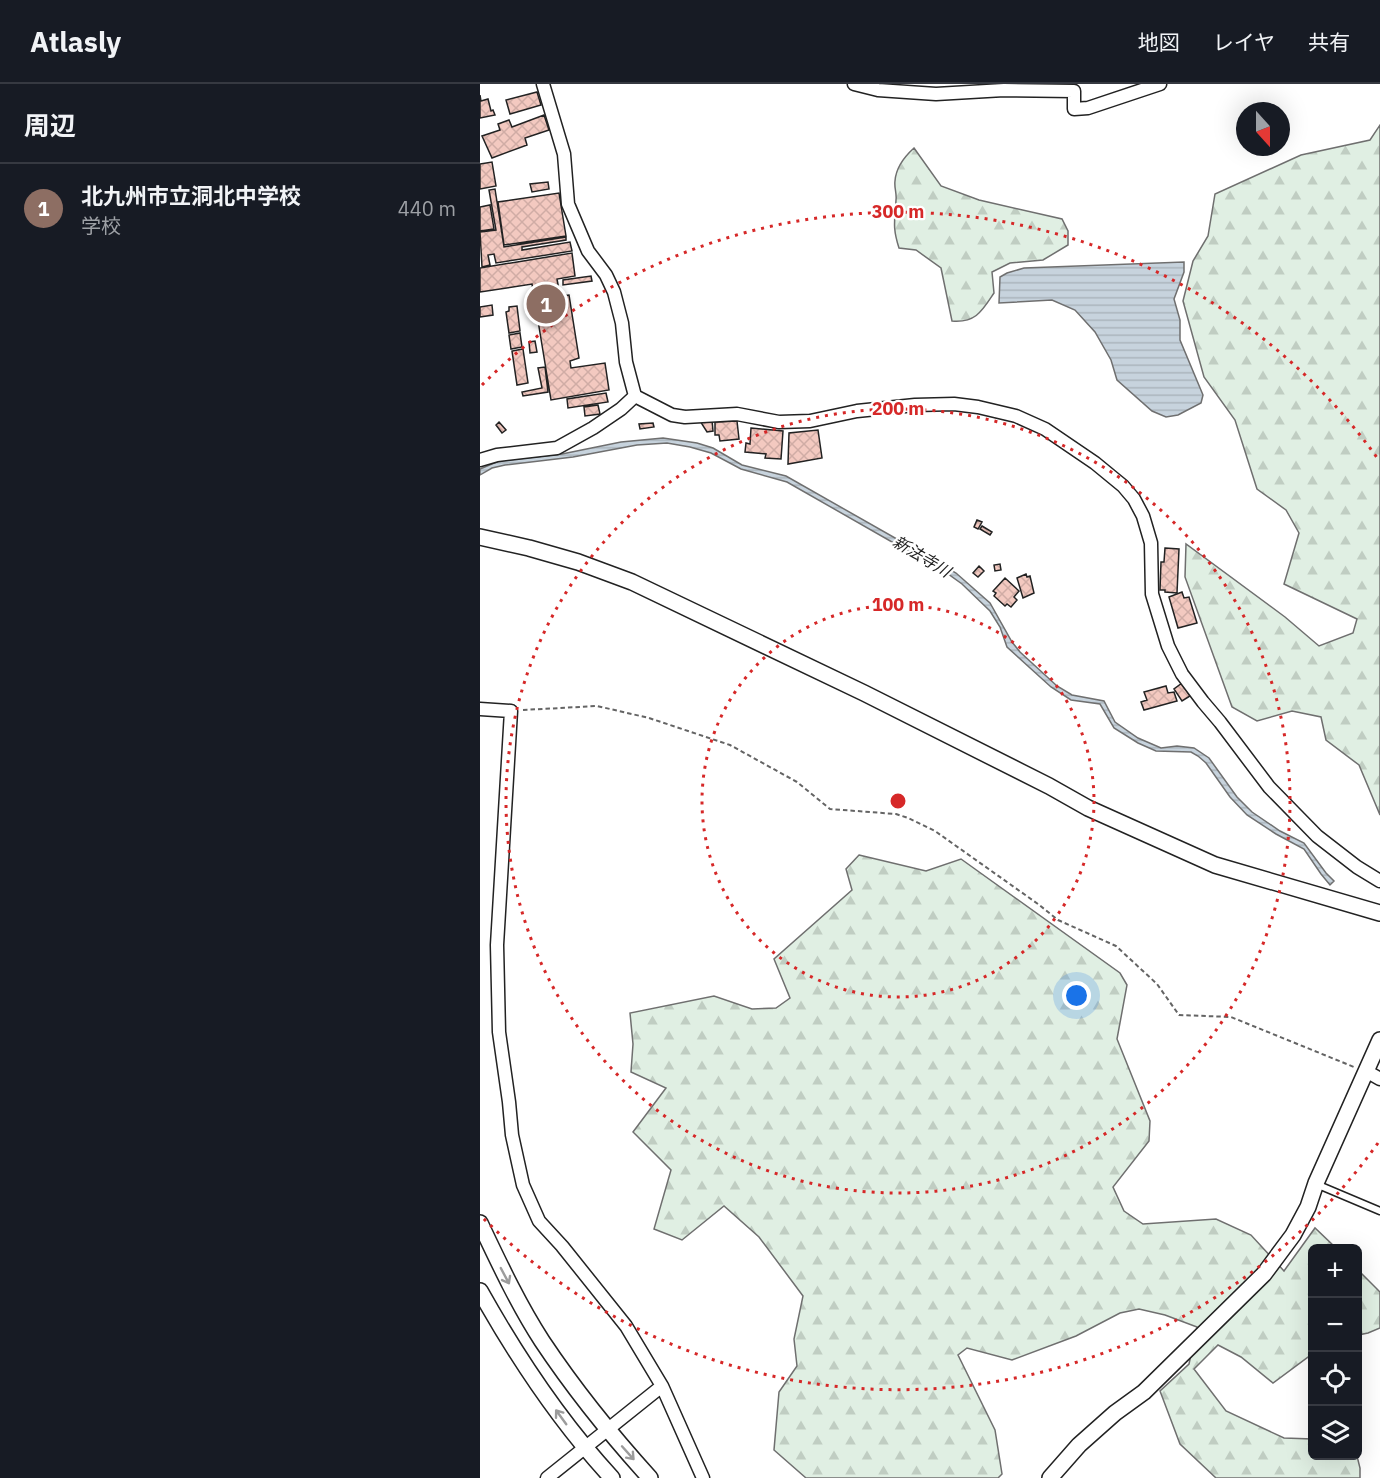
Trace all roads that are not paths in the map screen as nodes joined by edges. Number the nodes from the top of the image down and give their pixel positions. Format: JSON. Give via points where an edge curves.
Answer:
{"nodes":[{"id":1,"x":543,"y":84,"type":"edge"},
{"id":2,"x":854,"y":84,"type":"edge"},
{"id":3,"x":1160,"y":84,"type":"edge"},
{"id":4,"x":635,"y":396,"type":"junction"},
{"id":5,"x":480,"y":460,"type":"edge"},
{"id":6,"x":480,"y":537,"type":"edge"},
{"id":7,"x":480,"y":709,"type":"edge"},
{"id":8,"x":1380,"y":880,"type":"edge"},
{"id":9,"x":1380,"y":913,"type":"edge"},
{"id":10,"x":1380,"y":1040,"type":"edge"},
{"id":11,"x":1366,"y":1071,"type":"junction"},
{"id":12,"x":1380,"y":1079,"type":"edge"},
{"id":13,"x":1316,"y":1183,"type":"junction"},
{"id":14,"x":1380,"y":1211,"type":"edge"},
{"id":15,"x":480,"y":1223,"type":"edge"},
{"id":16,"x":480,"y":1291,"type":"edge"},
{"id":17,"x":662,"y":1386,"type":"junction"},
{"id":18,"x":607,"y":1429,"type":"junction"},
{"id":19,"x":584,"y":1448,"type":"junction"},
{"id":20,"x":547,"y":1478,"type":"edge"},
{"id":21,"x":612,"y":1478,"type":"edge"},
{"id":22,"x":650,"y":1478,"type":"edge"},
{"id":23,"x":703,"y":1478,"type":"edge"},
{"id":24,"x":1050,"y":1478,"type":"edge"}],
"edges":[{"from":1,"to":4,"type":"street","via":[[564,154],[568,204],[588,250],[614,292]]},
{"from":2,"to":3,"type":"street","via":[[878,90],[936,94],[1074,91],[1074,108],[1088,108]]},
{"from":4,"to":5,"type":"street","via":[[593,428],[557,448]]},
{"from":4,"to":8,"type":"street","via":[[672,415],[737,414],[779,422],[954,404],[1016,416],[1045,429],[1095,463],[1134,499],[1151,543],[1152,594],[1168,646],[1182,674],[1269,787],[1317,836]]},
{"from":6,"to":9,"type":"street","via":[[578,562],[632,582],[864,693],[1088,808],[1215,865]]},
{"from":7,"to":17,"type":"street","via":[[511,711],[497,945],[499,1032],[512,1135],[523,1185],[538,1221],[626,1326]]},
{"from":10,"to":11,"type":"street"},
{"from":11,"to":12,"type":"street"},
{"from":11,"to":13,"type":"street"},
{"from":13,"to":14,"type":"lane"},
{"from":13,"to":24,"type":"street","via":[[1293,1235],[1264,1274],[1144,1392],[1079,1445]]},
{"from":15,"to":18,"type":"street","one_way":true,"via":[[542,1341]]},
{"from":19,"to":16,"type":"street","one_way":true,"via":[[506,1337]]},
{"from":17,"to":18,"type":"street"},
{"from":17,"to":23,"type":"street"},
{"from":18,"to":19,"type":"street"},
{"from":18,"to":22,"type":"street","one_way":true},
{"from":19,"to":20,"type":"street"},
{"from":19,"to":21,"type":"street"}]}
